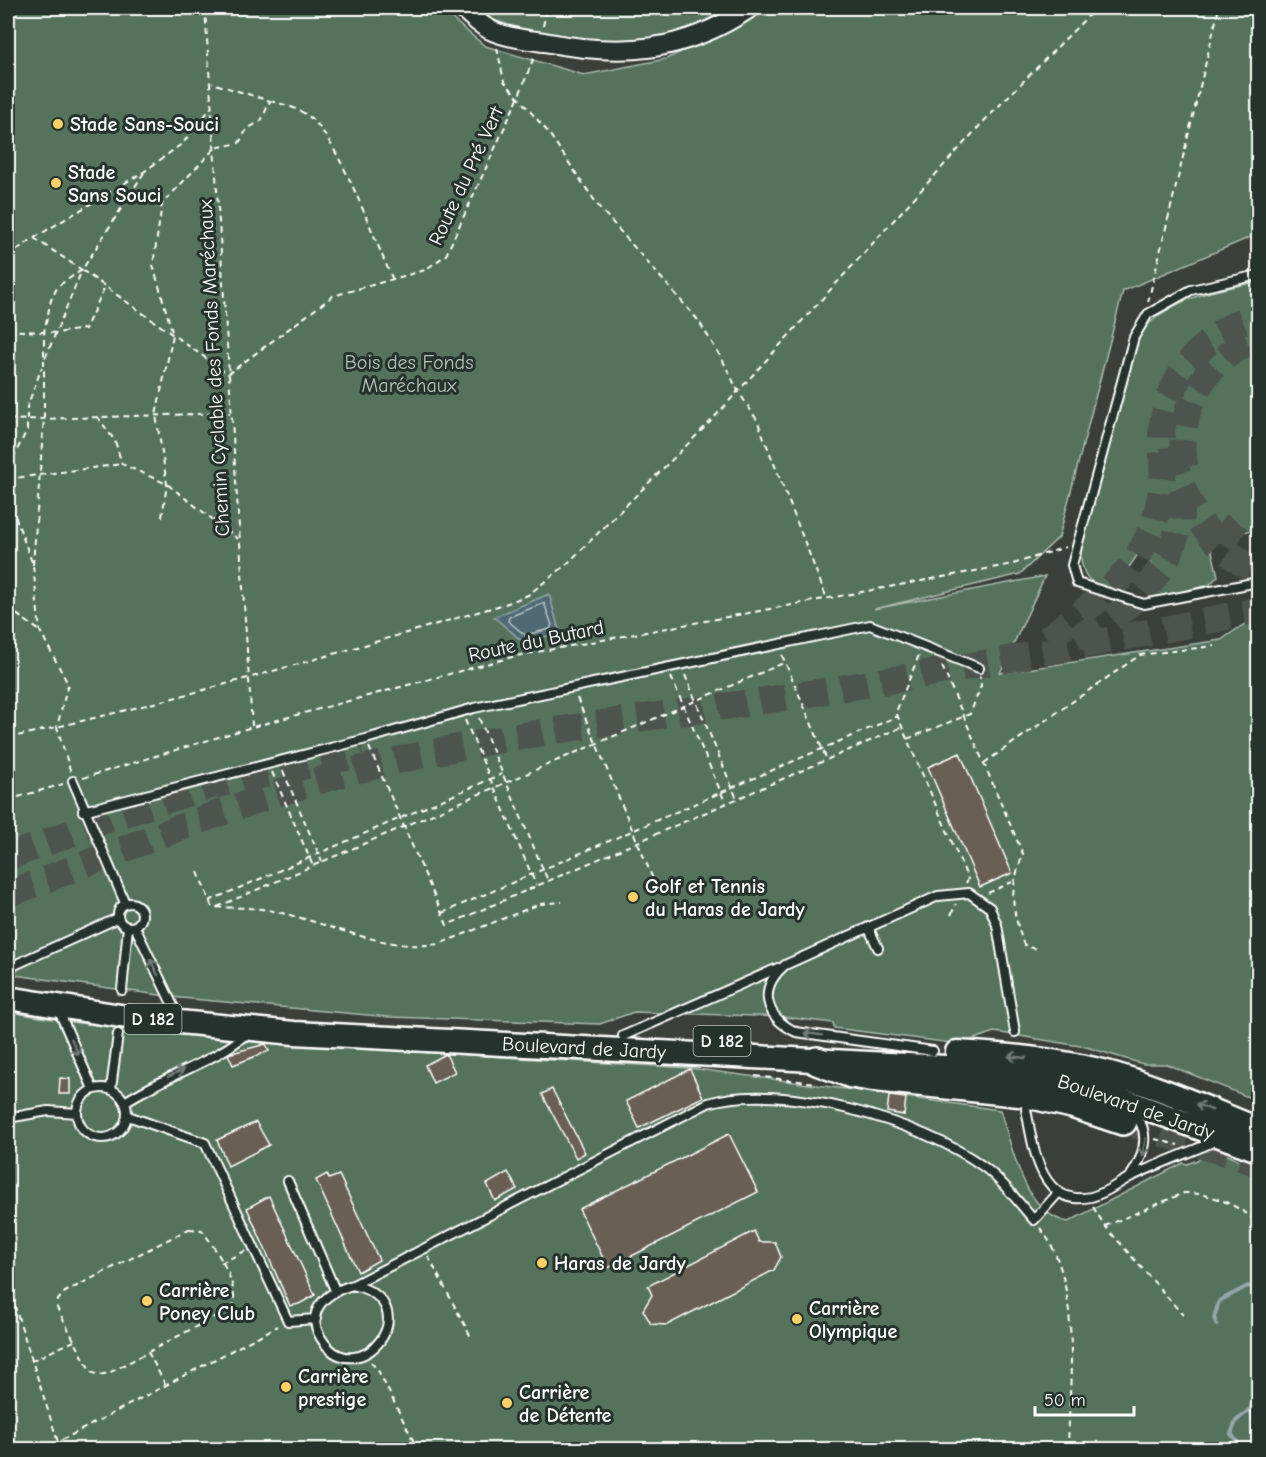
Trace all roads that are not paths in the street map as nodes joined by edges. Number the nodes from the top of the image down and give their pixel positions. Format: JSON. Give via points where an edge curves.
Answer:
{"nodes":[{"id":1,"x":462,"y":8,"type":"edge"},
{"id":2,"x":750,"y":8,"type":"edge"},
{"id":3,"x":1258,"y":276,"type":"edge"},
{"id":4,"x":1258,"y":582,"type":"edge"},
{"id":5,"x":979,"y":668,"type":"road end"},
{"id":6,"x":73,"y":781,"type":"road end"},
{"id":7,"x":84,"y":811,"type":"junction"},
{"id":8,"x":125,"y":903,"type":"junction"},
{"id":9,"x":118,"y":918,"type":"junction"},
{"id":10,"x":132,"y":927,"type":"junction"},
{"id":11,"x":868,"y":927,"type":"junction"},
{"id":12,"x":878,"y":948,"type":"dead end"},
{"id":13,"x":785,"y":965,"type":"junction"},
{"id":14,"x":8,"y":968,"type":"edge"},
{"id":15,"x":8,"y":984,"type":"edge"},
{"id":16,"x":122,"y":990,"type":"dead end"},
{"id":17,"x":8,"y":998,"type":"edge"},
{"id":18,"x":56,"y":1005,"type":"junction"},
{"id":19,"x":174,"y":1008,"type":"junction"},
{"id":20,"x":250,"y":1029,"type":"junction"},
{"id":21,"x":1015,"y":1032,"type":"dead end"},
{"id":22,"x":118,"y":1034,"type":"dead end"},
{"id":23,"x":623,"y":1036,"type":"junction"},
{"id":24,"x":933,"y":1051,"type":"junction"},
{"id":25,"x":984,"y":1069,"type":"junction"},
{"id":26,"x":817,"y":1072,"type":"junction"},
{"id":27,"x":952,"y":1085,"type":"junction"},
{"id":28,"x":93,"y":1089,"type":"junction"},
{"id":29,"x":111,"y":1089,"type":"junction"},
{"id":30,"x":1102,"y":1092,"type":"junction"},
{"id":31,"x":125,"y":1102,"type":"junction"},
{"id":32,"x":1026,"y":1109,"type":"dead end"},
{"id":33,"x":77,"y":1113,"type":"junction"},
{"id":34,"x":128,"y":1116,"type":"junction"},
{"id":35,"x":8,"y":1118,"type":"edge"},
{"id":36,"x":1124,"y":1121,"type":"tunnel mouth"},
{"id":37,"x":1258,"y":1129,"type":"edge"},
{"id":38,"x":1225,"y":1137,"type":"junction"},
{"id":39,"x":1258,"y":1150,"type":"edge"},
{"id":40,"x":1130,"y":1177,"type":"junction"},
{"id":41,"x":288,"y":1181,"type":"dead end"},
{"id":42,"x":1059,"y":1192,"type":"junction"},
{"id":43,"x":352,"y":1285,"type":"junction"},
{"id":44,"x":335,"y":1290,"type":"junction"},
{"id":45,"x":316,"y":1319,"type":"junction"}],
"edges":[{"from":1,"to":2,"type":"street","via":[[494,32],[590,51],[650,48],[713,30]]},
{"from":3,"to":4,"type":"lane","via":[[1191,290],[1148,314],[1134,338],[1072,565],[1077,583],[1144,604]]},
{"from":5,"to":7,"type":"lane","via":[[870,625],[474,708]]},
{"from":6,"to":7,"type":"lane"},
{"from":7,"to":8,"type":"lane"},
{"from":8,"to":9,"type":"lane"},
{"from":8,"to":10,"type":"lane","via":[[140,907],[143,914]]},
{"from":9,"to":10,"type":"lane"},
{"from":9,"to":14,"type":"lane"},
{"from":10,"to":16,"type":"lane"},
{"from":19,"to":10,"type":"lane","one_way":true},
{"from":11,"to":12,"type":"lane"},
{"from":11,"to":13,"type":"lane"},
{"from":11,"to":21,"type":"lane","via":[[938,896],[969,893],[990,908],[997,925]]},
{"from":13,"to":23,"type":"lane"},
{"from":24,"to":13,"type":"lane","one_way":true,"via":[[796,1032],[781,1024],[771,1012],[768,993],[773,976]]},
{"from":15,"to":19,"type":"main road","name":"Boulevard de Jardy","number":"D 182"},
{"from":17,"to":18,"type":"main road","name":"Boulevard de Jardy","number":"D 182"},
{"from":18,"to":20,"type":"main road","name":"Boulevard de Jardy","number":"D 182","via":[[127,1017]]},
{"from":18,"to":28,"type":"lane","one_way":true},
{"from":19,"to":23,"type":"main road","name":"Boulevard de Jardy","number":"D 182","via":[[295,1020]]},
{"from":20,"to":26,"type":"main road","name":"Boulevard de Jardy","number":"D 182"},
{"from":31,"to":20,"type":"lane","one_way":true,"via":[[148,1086],[237,1044]]},
{"from":22,"to":29,"type":"lane"},
{"from":23,"to":24,"type":"main road","name":"Boulevard de Jardy","number":"D 182"},
{"from":37,"to":24,"type":"main road","name":"Boulevard de Jardy","number":"D 182","one_way":true,"via":[[1103,1071],[1052,1061]]},
{"from":25,"to":26,"type":"main road","name":"Boulevard de Jardy","number":"D 182"},
{"from":25,"to":27,"type":"lane","via":[[969,1080]]},
{"from":25,"to":30,"type":"main road","name":"Boulevard de Jardy","number":"D 182","via":[[1050,1078]]},
{"from":26,"to":27,"type":"highway"},
{"from":27,"to":36,"type":"highway","via":[[1048,1098]]},
{"from":28,"to":29,"type":"lane"},
{"from":28,"to":33,"type":"lane","via":[[79,1102]]},
{"from":29,"to":31,"type":"lane"},
{"from":30,"to":38,"type":"main road","name":"Boulevard de Jardy","number":"D 182"},
{"from":30,"to":40,"type":"lane","one_way":true,"via":[[1134,1112],[1146,1137],[1140,1162]]},
{"from":31,"to":34,"type":"lane"},
{"from":32,"to":42,"type":"lane","via":[[1041,1173]]},
{"from":33,"to":34,"type":"lane","via":[[84,1131],[102,1139],[120,1132]]},
{"from":33,"to":35,"type":"lane","via":[[48,1111]]},
{"from":34,"to":45,"type":"lane","via":[[205,1143],[288,1321]]},
{"from":38,"to":39,"type":"main road","name":"Boulevard de Jardy","number":"D 182"},
{"from":38,"to":40,"type":"lane"},
{"from":40,"to":42,"type":"lane","via":[[1090,1197],[1075,1198]]},
{"from":41,"to":44,"type":"lane"},
{"from":42,"to":43,"type":"lane","via":[[1034,1220],[982,1165],[887,1118],[795,1101],[731,1096],[690,1111]]},
{"from":43,"to":44,"type":"lane"},
{"from":43,"to":45,"type":"lane","via":[[368,1289],[385,1306],[388,1319],[377,1347],[365,1355],[336,1354],[318,1333]]},
{"from":44,"to":45,"type":"lane","via":[[320,1306]]}]}
